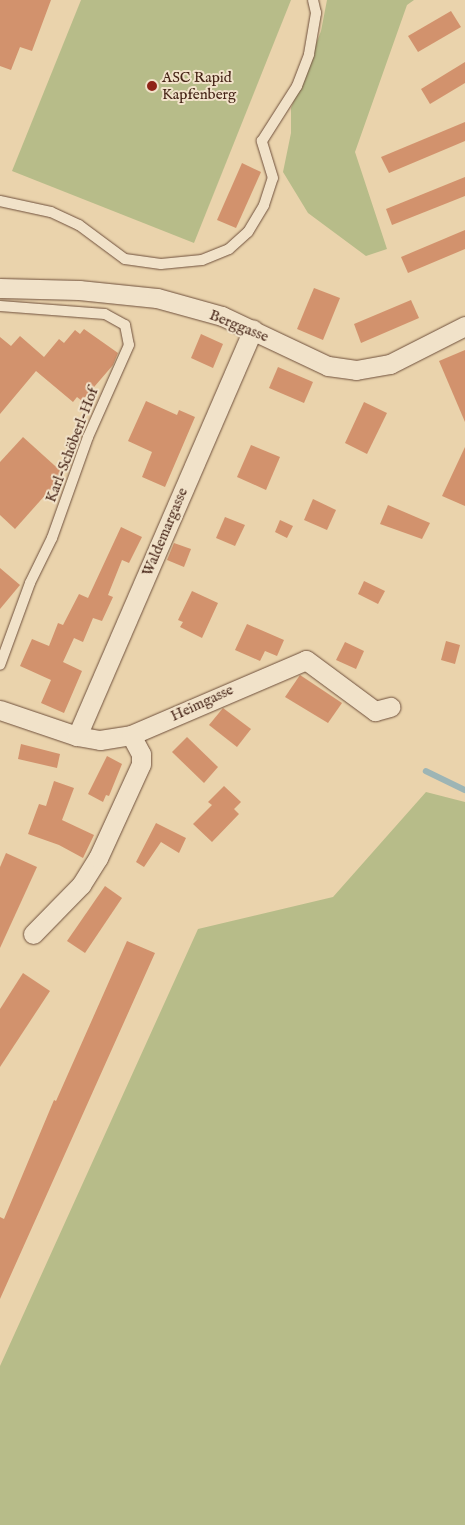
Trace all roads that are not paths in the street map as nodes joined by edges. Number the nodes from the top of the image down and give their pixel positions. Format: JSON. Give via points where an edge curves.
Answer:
{"nodes":[{"id":1,"x":314,"y":0,"type":"edge"},
{"id":2,"x":0,"y":201,"type":"edge"},
{"id":3,"x":0,"y":288,"type":"edge"},
{"id":4,"x":0,"y":306,"type":"edge"},
{"id":5,"x":465,"y":326,"type":"edge"},
{"id":6,"x":253,"y":329,"type":"junction"},
{"id":7,"x":0,"y":665,"type":"edge"},
{"id":8,"x":390,"y":707,"type":"dead end"},
{"id":9,"x":0,"y":710,"type":"edge"},
{"id":10,"x":131,"y":735,"type":"junction"},
{"id":11,"x":76,"y":736,"type":"junction"},
{"id":12,"x":33,"y":934,"type":"dead end"}],
"edges":[{"from":1,"to":2,"type":"lane","via":[[316,13],[309,54],[296,86],[262,141],[273,178],[264,205],[248,232],[229,249],[202,260],[161,264],[125,259],[79,225],[51,212]]},
{"from":3,"to":6,"type":"street","name":"Berggasse","via":[[79,290],[157,298],[222,316]]},
{"from":4,"to":7,"type":"lane","name":"Karl-Schöberl-Hof","via":[[105,314],[125,325],[129,345],[88,437],[52,538],[30,583]]},
{"from":5,"to":6,"type":"street","name":"Berggasse","via":[[390,364],[356,370],[328,366]]},
{"from":6,"to":11,"type":"street","name":"Waldemargasse"},
{"from":8,"to":10,"type":"street","name":"Heimgasse","via":[[375,711],[306,660]]},
{"from":9,"to":11,"type":"street","name":"Heimgasse"},
{"from":10,"to":11,"type":"street","name":"Heimgasse","via":[[100,740]]},
{"from":10,"to":12,"type":"street","via":[[141,754],[141,764],[98,858],[81,885]]}]}
